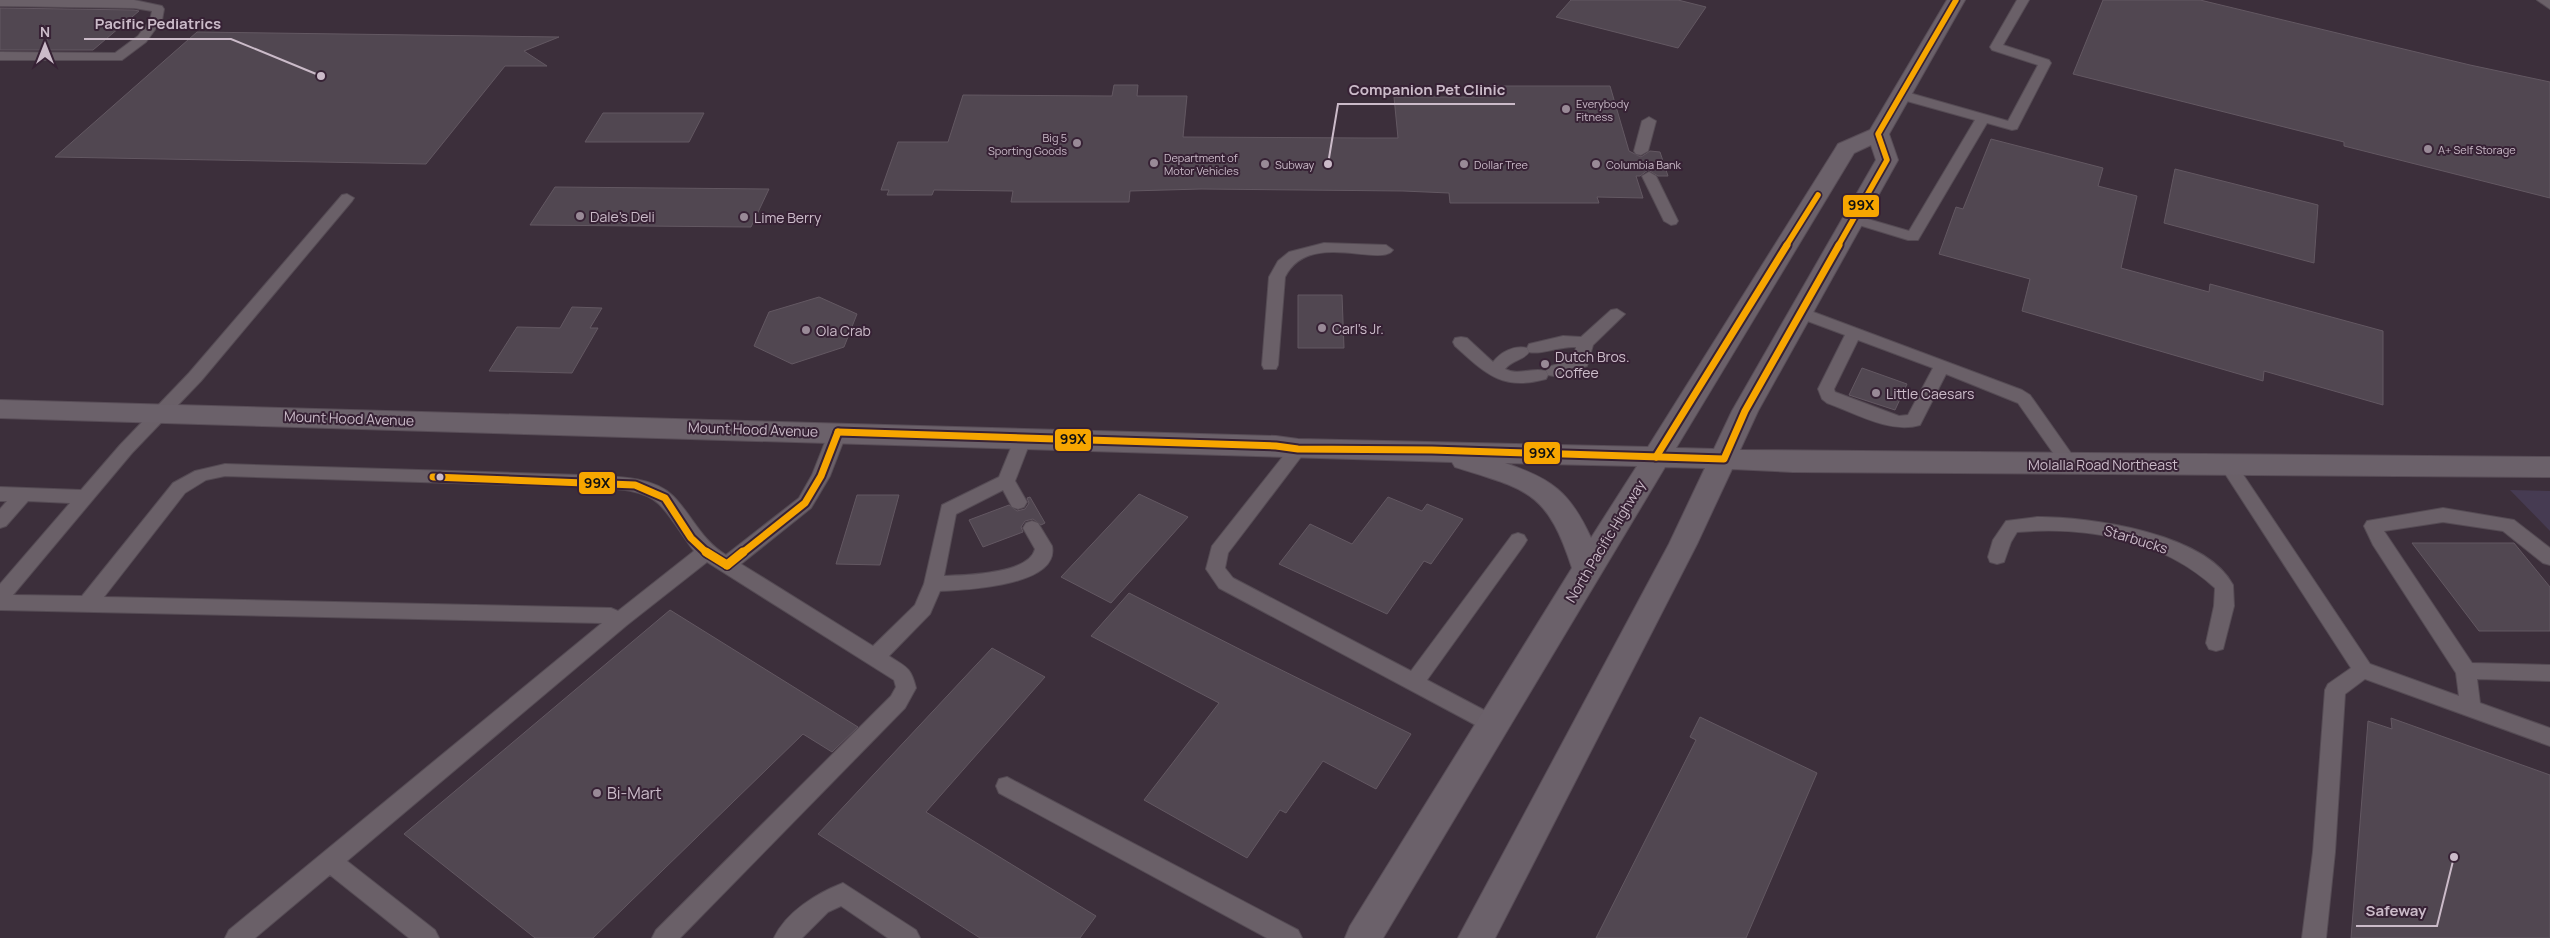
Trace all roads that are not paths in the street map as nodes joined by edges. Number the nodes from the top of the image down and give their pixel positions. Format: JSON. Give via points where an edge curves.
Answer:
{"nodes":[{"id":1,"x":1956,"y":0,"type":"edge"},
{"id":2,"x":2023,"y":0,"type":"edge"},
{"id":3,"x":2543,"y":0,"type":"edge"},
{"id":4,"x":0,"y":2,"type":"edge"},
{"id":5,"x":2550,"y":5,"type":"edge"},
{"id":6,"x":0,"y":56,"type":"edge"},
{"id":7,"x":1901,"y":95,"type":"junction"},
{"id":8,"x":1983,"y":118,"type":"junction"},
{"id":9,"x":1649,"y":121,"type":"dead end"},
{"id":10,"x":1878,"y":134,"type":"junction"},
{"id":11,"x":1641,"y":151,"type":"dead end"},
{"id":12,"x":1649,"y":176,"type":"dead end"},
{"id":13,"x":347,"y":198,"type":"dead end"},
{"id":14,"x":1833,"y":212,"type":"junction"},
{"id":15,"x":1672,"y":221,"type":"dead end"},
{"id":16,"x":1386,"y":250,"type":"dead end"},
{"id":17,"x":1800,"y":312,"type":"junction"},
{"id":18,"x":1617,"y":314,"type":"dead end"},
{"id":19,"x":1854,"y":333,"type":"junction"},
{"id":20,"x":1461,"y":342,"type":"dead end"},
{"id":21,"x":1585,"y":343,"type":"junction"},
{"id":22,"x":1270,"y":365,"type":"dead end"},
{"id":23,"x":1942,"y":366,"type":"junction"},
{"id":24,"x":1494,"y":372,"type":"junction"},
{"id":25,"x":0,"y":409,"type":"edge"},
{"id":26,"x":160,"y":413,"type":"junction"},
{"id":27,"x":838,"y":432,"type":"junction"},
{"id":28,"x":1023,"y":438,"type":"junction"},
{"id":29,"x":1298,"y":449,"type":"junction"},
{"id":30,"x":1432,"y":450,"type":"junction"},
{"id":31,"x":1656,"y":457,"type":"junction"},
{"id":32,"x":1724,"y":459,"type":"junction"},
{"id":33,"x":2069,"y":464,"type":"junction"},
{"id":34,"x":2228,"y":464,"type":"junction"},
{"id":35,"x":2550,"y":467,"type":"edge"},
{"id":36,"x":1006,"y":480,"type":"junction"},
{"id":37,"x":0,"y":494,"type":"edge"},
{"id":38,"x":23,"y":495,"type":"junction"},
{"id":39,"x":85,"y":497,"type":"junction"},
{"id":40,"x":1018,"y":502,"type":"dead end"},
{"id":41,"x":0,"y":521,"type":"edge"},
{"id":42,"x":1032,"y":528,"type":"dead end"},
{"id":43,"x":1518,"y":540,"type":"dead end"},
{"id":44,"x":706,"y":552,"type":"junction"},
{"id":45,"x":1997,"y":557,"type":"dead end"},
{"id":46,"x":2550,"y":558,"type":"edge"},
{"id":47,"x":727,"y":565,"type":"junction"},
{"id":48,"x":1588,"y":571,"type":"junction"},
{"id":49,"x":933,"y":584,"type":"junction"},
{"id":50,"x":0,"y":597,"type":"edge"},
{"id":51,"x":0,"y":602,"type":"edge"},
{"id":52,"x":88,"y":604,"type":"junction"},
{"id":53,"x":620,"y":620,"type":"junction"},
{"id":54,"x":2216,"y":643,"type":"dead end"},
{"id":55,"x":875,"y":658,"type":"junction"},
{"id":56,"x":2363,"y":670,"type":"junction"},
{"id":57,"x":2466,"y":671,"type":"junction"},
{"id":58,"x":2550,"y":673,"type":"edge"},
{"id":59,"x":1414,"y":682,"type":"junction"},
{"id":60,"x":2470,"y":708,"type":"junction"},
{"id":61,"x":1492,"y":724,"type":"junction"},
{"id":62,"x":2550,"y":737,"type":"edge"},
{"id":63,"x":1007,"y":786,"type":"dead end"},
{"id":64,"x":330,"y":861,"type":"junction"},
{"id":65,"x":1492,"y":924,"type":"edge"},
{"id":66,"x":236,"y":938,"type":"edge"},
{"id":67,"x":427,"y":938,"type":"edge"},
{"id":68,"x":664,"y":938,"type":"edge"},
{"id":69,"x":786,"y":938,"type":"edge"},
{"id":70,"x":908,"y":938,"type":"edge"},
{"id":71,"x":1290,"y":938,"type":"edge"},
{"id":72,"x":1363,"y":938,"type":"edge"},
{"id":73,"x":1476,"y":938,"type":"edge"},
{"id":74,"x":2314,"y":938,"type":"edge"}],
"edges":[{"from":1,"to":7,"type":"main road"},
{"from":2,"to":8,"type":"lane","via":[[1996,47],[2045,62],[2012,126]]},
{"from":3,"to":5,"type":"lane"},
{"from":4,"to":6,"type":"lane","via":[[134,4],[158,9],[156,20],[142,39],[118,56]]},
{"from":7,"to":8,"type":"lane"},
{"from":7,"to":10,"type":"main road"},
{"from":8,"to":14,"type":"lane","via":[[1913,237]]},
{"from":9,"to":11,"type":"lane"},
{"from":10,"to":14,"type":"main road","name":"North Pacific Highway","via":[[1846,149]]},
{"from":10,"to":14,"type":"main road","name":"North Pacific Highway","via":[[1887,160]]},
{"from":12,"to":15,"type":"lane"},
{"from":13,"to":26,"type":"lane","via":[[194,378]]},
{"from":14,"to":17,"type":"main road","name":"North Pacific Highway"},
{"from":14,"to":31,"type":"main road","name":"North Pacific Highway"},
{"from":16,"to":22,"type":"lane","via":[[1312,248],[1294,254],[1280,266]]},
{"from":17,"to":19,"type":"lane"},
{"from":17,"to":32,"type":"main road","name":"North Pacific Highway","via":[[1745,411]]},
{"from":18,"to":21,"type":"lane"},
{"from":19,"to":23,"type":"lane"},
{"from":19,"to":23,"type":"lane","via":[[1826,389],[1833,399],[1898,422],[1914,421]]},
{"from":20,"to":24,"type":"lane"},
{"from":21,"to":24,"type":"lane","via":[[1563,340],[1506,356]]},
{"from":21,"to":24,"type":"lane","via":[[1581,362],[1526,380]]},
{"from":23,"to":33,"type":"lane","via":[[2024,399]]},
{"from":25,"to":26,"type":"main road","name":"Mount Hood Avenue"},
{"from":26,"to":27,"type":"main road","name":"Mount Hood Avenue"},
{"from":26,"to":39,"type":"lane"},
{"from":27,"to":28,"type":"main road","name":"Mount Hood Avenue"},
{"from":27,"to":47,"type":"lane","via":[[821,476],[806,503]]},
{"from":28,"to":29,"type":"main road","name":"Mount Hood Avenue"},
{"from":28,"to":36,"type":"lane"},
{"from":29,"to":30,"type":"main road","name":"Mount Hood Avenue"},
{"from":29,"to":59,"type":"lane","via":[[1219,551],[1215,570],[1226,583]]},
{"from":30,"to":31,"type":"main road","name":"Mount Hood Avenue"},
{"from":30,"to":48,"type":"main road","via":[[1516,476],[1550,493],[1573,525]]},
{"from":31,"to":32,"type":"main road","name":"Molalla Road Northeast"},
{"from":31,"to":48,"type":"main road","name":"North Pacific Highway"},
{"from":32,"to":33,"type":"main road","name":"Molalla Road Northeast"},
{"from":32,"to":65,"type":"main road","name":"North Pacific Highway"},
{"from":33,"to":34,"type":"main road","name":"Molalla Road Northeast"},
{"from":34,"to":35,"type":"main road","name":"Molalla Road Northeast"},
{"from":34,"to":56,"type":"lane"},
{"from":36,"to":40,"type":"lane"},
{"from":36,"to":49,"type":"lane","via":[[948,510]]},
{"from":37,"to":38,"type":"lane"},
{"from":38,"to":39,"type":"lane"},
{"from":38,"to":41,"type":"lane"},
{"from":39,"to":50,"type":"lane"},
{"from":42,"to":49,"type":"lane","via":[[1044,548],[1034,568],[1013,575]]},
{"from":43,"to":59,"type":"lane"},
{"from":44,"to":47,"type":"lane"},
{"from":44,"to":52,"type":"lane","via":[[691,538],[665,498],[635,485],[225,470],[201,475],[179,488]]},
{"from":44,"to":53,"type":"lane"},
{"from":45,"to":54,"type":"lane","name":"Starbucks","via":[[2002,540],[2012,526],[2036,522],[2112,528],[2186,554],[2213,571],[2224,585],[2224,606]]},
{"from":46,"to":57,"type":"lane","via":[[2508,525],[2443,516],[2372,526]]},
{"from":47,"to":55,"type":"lane"},
{"from":48,"to":61,"type":"main road","name":"North Pacific Highway"},
{"from":49,"to":55,"type":"lane","via":[[924,609]]},
{"from":51,"to":52,"type":"lane"},
{"from":52,"to":53,"type":"lane","via":[[611,616]]},
{"from":53,"to":64,"type":"lane"},
{"from":55,"to":68,"type":"lane","via":[[903,675],[906,688],[898,702]]},
{"from":56,"to":60,"type":"lane"},
{"from":56,"to":74,"type":"lane","via":[[2335,690],[2324,852]]},
{"from":57,"to":58,"type":"lane"},
{"from":57,"to":60,"type":"lane"},
{"from":59,"to":61,"type":"lane"},
{"from":60,"to":62,"type":"lane"},
{"from":61,"to":72,"type":"main road","name":"North Pacific Highway"},
{"from":63,"to":71,"type":"lane"},
{"from":64,"to":66,"type":"lane"},
{"from":64,"to":67,"type":"lane"},
{"from":65,"to":73,"type":"main road","name":"North Pacific Highway"},
{"from":69,"to":70,"type":"lane","via":[[820,904],[843,894]]}]}
